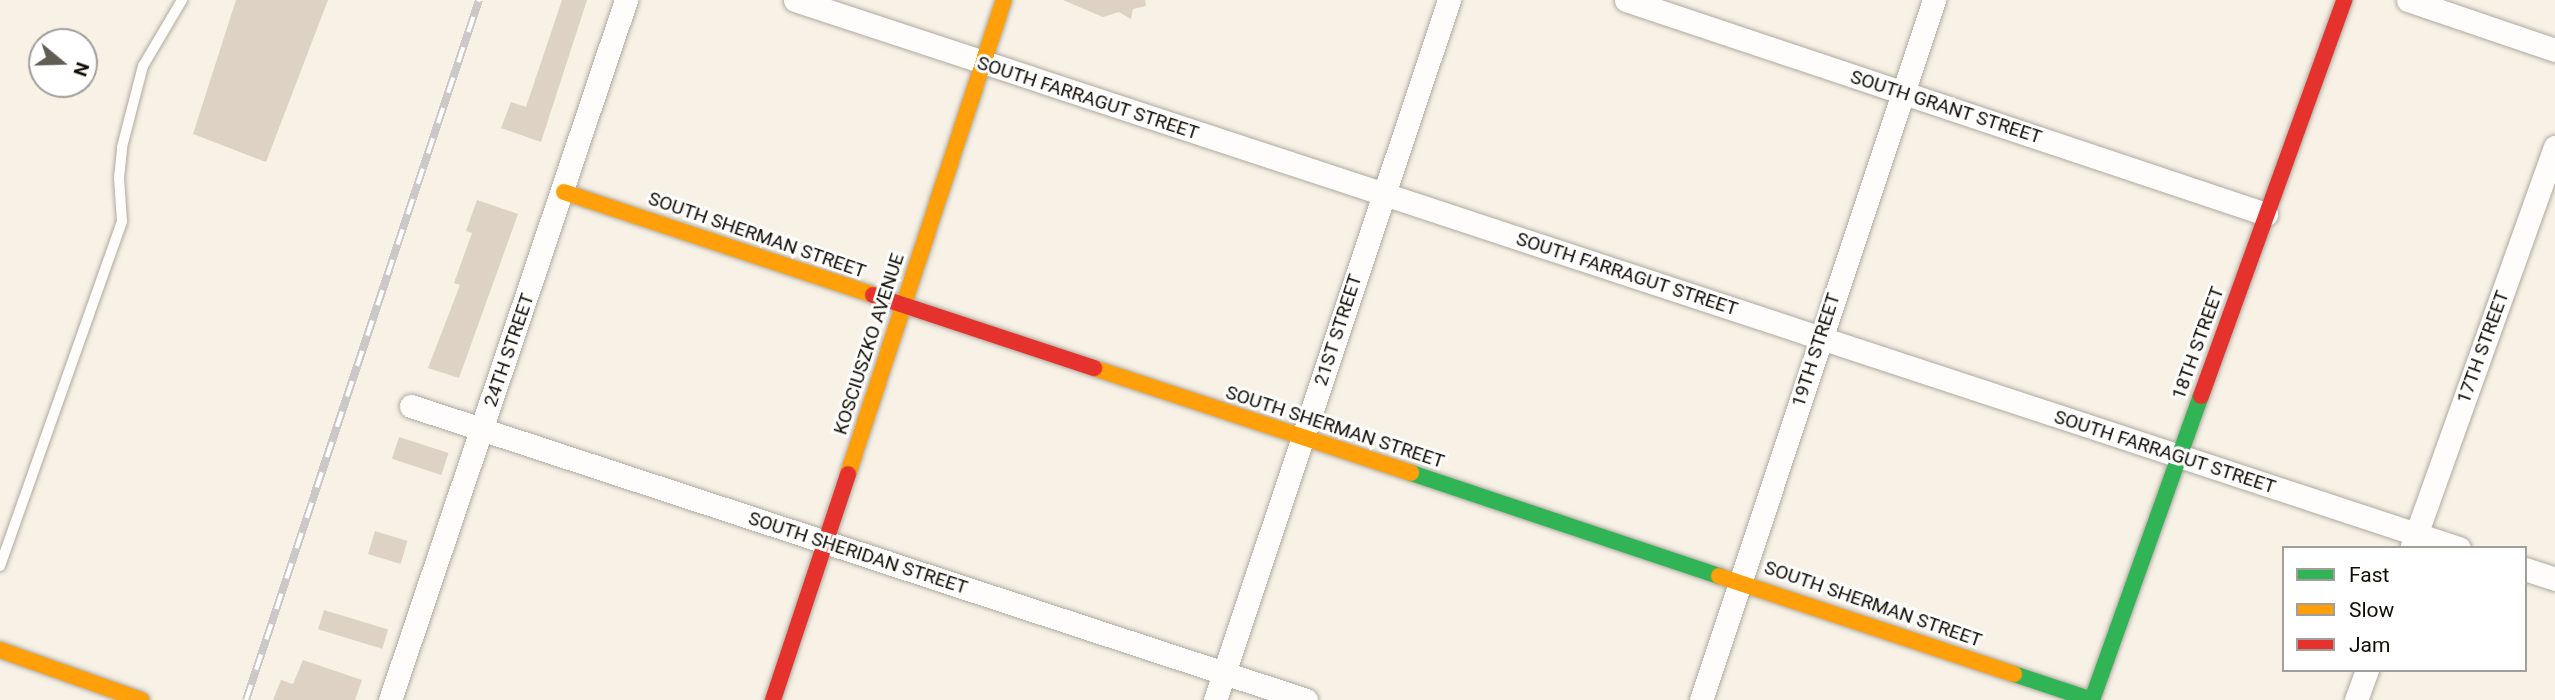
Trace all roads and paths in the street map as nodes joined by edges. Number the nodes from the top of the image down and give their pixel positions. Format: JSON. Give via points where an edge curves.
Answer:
{"nodes":[{"id":1,"x":182,"y":0,"type":"edge"},
{"id":2,"x":626,"y":0,"type":"edge"},
{"id":3,"x":794,"y":0,"type":"edge"},
{"id":4,"x":1004,"y":0,"type":"edge"},
{"id":5,"x":1449,"y":0,"type":"edge"},
{"id":6,"x":1626,"y":0,"type":"edge"},
{"id":7,"x":1934,"y":0,"type":"edge"},
{"id":8,"x":2344,"y":0,"type":"edge"},
{"id":9,"x":2407,"y":0,"type":"edge"},
{"id":10,"x":2555,"y":50,"type":"edge"},
{"id":11,"x":983,"y":64,"type":"junction"},
{"id":12,"x":1902,"y":92,"type":"junction"},
{"id":13,"x":2555,"y":147,"type":"edge"},
{"id":14,"x":564,"y":192,"type":"junction"},
{"id":15,"x":1383,"y":194,"type":"junction"},
{"id":16,"x":2266,"y":215,"type":"junction"},
{"id":17,"x":905,"y":307,"type":"junction"},
{"id":18,"x":1820,"y":337,"type":"junction"},
{"id":19,"x":411,"y":406,"type":"dead end"},
{"id":20,"x":481,"y":428,"type":"junction"},
{"id":21,"x":1302,"y":438,"type":"junction"},
{"id":22,"x":2179,"y":457,"type":"junction"},
{"id":23,"x":2414,"y":541,"type":"edge"},
{"id":24,"x":825,"y":542,"type":"junction"},
{"id":25,"x":2446,"y":546,"type":"edge"},
{"id":26,"x":0,"y":566,"type":"edge"},
{"id":27,"x":2527,"y":570,"type":"edge"},
{"id":28,"x":2555,"y":579,"type":"edge"},
{"id":29,"x":1740,"y":582,"type":"junction"},
{"id":30,"x":0,"y":650,"type":"edge"},
{"id":31,"x":2366,"y":672,"type":"edge"},
{"id":32,"x":1224,"y":673,"type":"junction"},
{"id":33,"x":141,"y":700,"type":"edge"},
{"id":34,"x":390,"y":700,"type":"edge"},
{"id":35,"x":773,"y":700,"type":"edge"},
{"id":36,"x":1215,"y":700,"type":"edge"},
{"id":37,"x":1306,"y":700,"type":"edge"},
{"id":38,"x":1701,"y":700,"type":"edge"},
{"id":39,"x":2092,"y":700,"type":"edge"},
{"id":40,"x":2356,"y":700,"type":"edge"}],
"edges":[{"from":1,"to":26,"type":"lane","via":[[143,66],[122,147],[118,178],[122,221]]},
{"from":2,"to":14,"type":"street","name":"24TH STREET"},
{"from":3,"to":11,"type":"street","name":"SOUTH FARRAGUT STREET"},
{"from":4,"to":11,"type":"street","name":"KOSCIUSZKO AVENUE"},
{"from":5,"to":15,"type":"street","name":"21ST STREET"},
{"from":6,"to":12,"type":"street","name":"SOUTH GRANT STREET"},
{"from":7,"to":12,"type":"street","name":"19TH STREET"},
{"from":8,"to":16,"type":"street","name":"18TH STREET"},
{"from":9,"to":10,"type":"street"},
{"from":11,"to":15,"type":"street","name":"SOUTH FARRAGUT STREET"},
{"from":11,"to":17,"type":"street","name":"KOSCIUSZKO AVENUE"},
{"from":12,"to":16,"type":"street","name":"SOUTH GRANT STREET"},
{"from":12,"to":18,"type":"street","name":"19TH STREET"},
{"from":13,"to":23,"type":"street","name":"17TH STREET"},
{"from":14,"to":17,"type":"street","name":"SOUTH SHERMAN STREET"},
{"from":14,"to":20,"type":"street","name":"24TH STREET"},
{"from":15,"to":18,"type":"street","name":"SOUTH FARRAGUT STREET"},
{"from":15,"to":21,"type":"street","name":"21ST STREET"},
{"from":16,"to":22,"type":"street","name":"18TH STREET"},
{"from":17,"to":21,"type":"street","name":"SOUTH SHERMAN STREET"},
{"from":17,"to":24,"type":"street","name":"KOSCIUSZKO AVENUE"},
{"from":18,"to":22,"type":"street","name":"SOUTH FARRAGUT STREET"},
{"from":18,"to":29,"type":"street","name":"19TH STREET"},
{"from":19,"to":20,"type":"street","name":"SOUTH SHERIDAN STREET"},
{"from":20,"to":24,"type":"street","name":"SOUTH SHERIDAN STREET"},
{"from":20,"to":34,"type":"street","name":"24TH STREET"},
{"from":21,"to":29,"type":"street","name":"SOUTH SHERMAN STREET"},
{"from":21,"to":32,"type":"street","name":"21ST STREET"},
{"from":22,"to":23,"type":"street","name":"SOUTH FARRAGUT STREET"},
{"from":22,"to":39,"type":"street","name":"18TH STREET"},
{"from":23,"to":25,"type":"street","name":"SOUTH FARRAGUT STREET"},
{"from":24,"to":32,"type":"street","name":"SOUTH SHERIDAN STREET"},
{"from":24,"to":35,"type":"street","name":"KOSCIUSZKO AVENUE"},
{"from":27,"to":28,"type":"street"},
{"from":29,"to":38,"type":"street","name":"19TH STREET"},
{"from":29,"to":39,"type":"street","name":"SOUTH SHERMAN STREET"},
{"from":30,"to":33,"type":"street"},
{"from":31,"to":40,"type":"street"},
{"from":32,"to":36,"type":"street","name":"21ST STREET"},
{"from":32,"to":37,"type":"street","name":"SOUTH SHERIDAN STREET"}]}
